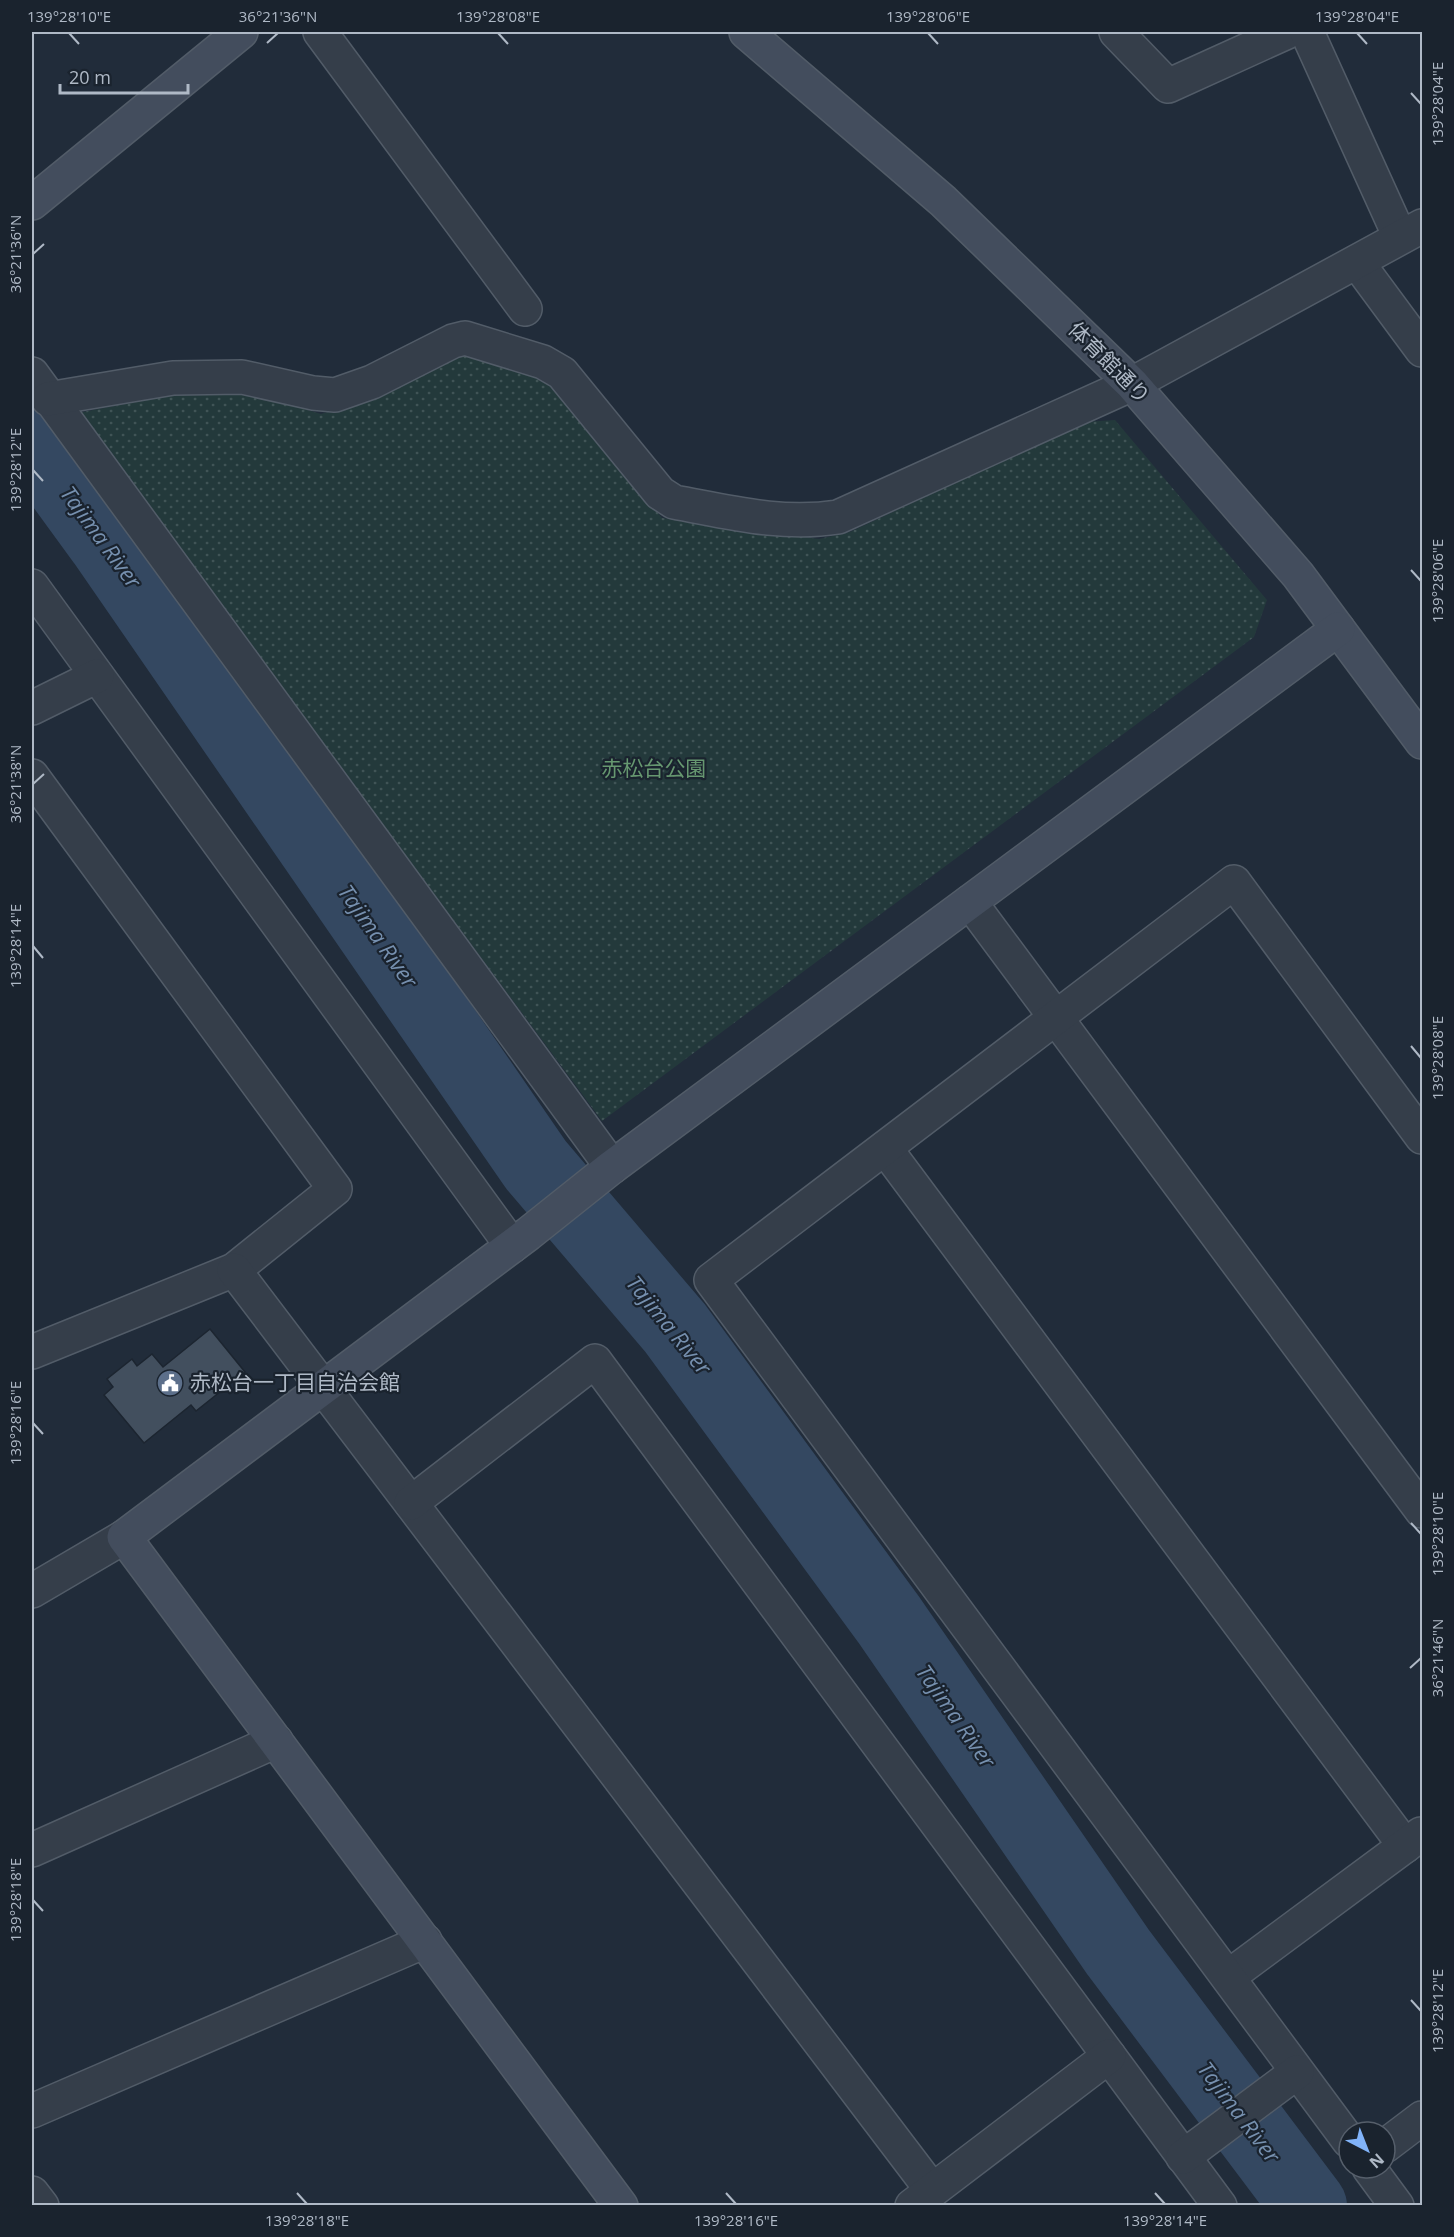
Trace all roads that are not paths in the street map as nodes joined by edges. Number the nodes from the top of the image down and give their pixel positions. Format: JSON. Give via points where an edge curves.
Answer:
{"nodes":[{"id":1,"x":241,"y":32,"type":"edge"},
{"id":2,"x":320,"y":32,"type":"edge"},
{"id":3,"x":746,"y":32,"type":"edge"},
{"id":4,"x":1116,"y":32,"type":"edge"},
{"id":5,"x":1287,"y":32,"type":"edge"},
{"id":6,"x":1307,"y":32,"type":"edge"},
{"id":7,"x":32,"y":202,"type":"edge"},
{"id":8,"x":1411,"y":231,"type":"edge"},
{"id":9,"x":1357,"y":262,"type":"junction"},
{"id":10,"x":525,"y":309,"type":"dead end"},
{"id":11,"x":1422,"y":350,"type":"edge"},
{"id":12,"x":1132,"y":384,"type":"junction"},
{"id":13,"x":40,"y":387,"type":"edge"},
{"id":14,"x":32,"y":586,"type":"edge"},
{"id":15,"x":1338,"y":629,"type":"junction"},
{"id":16,"x":97,"y":676,"type":"junction"},
{"id":17,"x":32,"y":708,"type":"edge"},
{"id":18,"x":1422,"y":742,"type":"edge"},
{"id":19,"x":32,"y":776,"type":"edge"},
{"id":20,"x":970,"y":902,"type":"junction"},
{"id":21,"x":1055,"y":1018,"type":"junction"},
{"id":22,"x":1422,"y":1137,"type":"edge"},
{"id":23,"x":885,"y":1148,"type":"junction"},
{"id":24,"x":607,"y":1172,"type":"junction"},
{"id":25,"x":520,"y":1240,"type":"junction"},
{"id":26,"x":234,"y":1270,"type":"junction"},
{"id":27,"x":32,"y":1352,"type":"edge"},
{"id":28,"x":322,"y":1387,"type":"junction"},
{"id":29,"x":411,"y":1503,"type":"junction"},
{"id":30,"x":1422,"y":1510,"type":"edge"},
{"id":31,"x":124,"y":1537,"type":"junction"},
{"id":32,"x":32,"y":1592,"type":"edge"},
{"id":33,"x":276,"y":1741,"type":"junction"},
{"id":34,"x":1414,"y":1840,"type":"edge"},
{"id":35,"x":32,"y":1850,"type":"edge"},
{"id":36,"x":425,"y":1941,"type":"junction"},
{"id":37,"x":1228,"y":1977,"type":"junction"},
{"id":38,"x":1109,"y":2056,"type":"junction"},
{"id":39,"x":1297,"y":2072,"type":"junction"},
{"id":40,"x":32,"y":2111,"type":"edge"},
{"id":41,"x":1422,"y":2118,"type":"edge"},
{"id":42,"x":1337,"y":2125,"type":"edge"},
{"id":43,"x":1397,"y":2137,"type":"edge"},
{"id":44,"x":1183,"y":2157,"type":"junction"},
{"id":45,"x":1378,"y":2180,"type":"edge"},
{"id":46,"x":32,"y":2193,"type":"edge"},
{"id":47,"x":922,"y":2198,"type":"edge"},
{"id":48,"x":42,"y":2205,"type":"edge"},
{"id":49,"x":621,"y":2205,"type":"edge"},
{"id":50,"x":1220,"y":2205,"type":"edge"},
{"id":51,"x":1396,"y":2205,"type":"edge"}],
"edges":[{"from":1,"to":7,"type":"street"},
{"from":2,"to":10,"type":"street"},
{"from":3,"to":12,"type":"street","name":"体育館通り","via":[[943,201]]},
{"from":4,"to":5,"type":"street","via":[[1168,86]]},
{"from":6,"to":8,"type":"street"},
{"from":8,"to":9,"type":"street"},
{"from":9,"to":11,"type":"street"},
{"from":9,"to":12,"type":"street"},
{"from":12,"to":13,"type":"street","via":[[838,517],[807,522],[778,521],[674,502],[660,493],[562,373],[543,362],[465,338],[335,395],[242,377]]},
{"from":12,"to":15,"type":"street","name":"体育館通り","via":[[1255,523]]},
{"from":13,"to":24,"type":"street"},
{"from":14,"to":16,"type":"street"},
{"from":15,"to":18,"type":"street","name":"体育館通り"},
{"from":15,"to":20,"type":"street"},
{"from":16,"to":17,"type":"street"},
{"from":16,"to":25,"type":"street"},
{"from":19,"to":26,"type":"street","via":[[335,1189]]},
{"from":20,"to":21,"type":"street"},
{"from":20,"to":24,"type":"street"},
{"from":21,"to":22,"type":"street","via":[[1234,882]]},
{"from":21,"to":23,"type":"street"},
{"from":21,"to":30,"type":"street"},
{"from":23,"to":34,"type":"street"},
{"from":23,"to":37,"type":"street","via":[[711,1280]]},
{"from":24,"to":25,"type":"street"},
{"from":25,"to":28,"type":"street"},
{"from":26,"to":27,"type":"street"},
{"from":26,"to":28,"type":"street"},
{"from":28,"to":29,"type":"street"},
{"from":28,"to":31,"type":"street"},
{"from":29,"to":38,"type":"street","via":[[595,1361]]},
{"from":29,"to":47,"type":"street"},
{"from":31,"to":32,"type":"street"},
{"from":31,"to":33,"type":"street"},
{"from":33,"to":35,"type":"street"},
{"from":33,"to":36,"type":"street"},
{"from":34,"to":37,"type":"street"},
{"from":36,"to":40,"type":"street"},
{"from":36,"to":49,"type":"street"},
{"from":37,"to":39,"type":"street"},
{"from":38,"to":44,"type":"street"},
{"from":38,"to":47,"type":"street"},
{"from":39,"to":42,"type":"street"},
{"from":39,"to":44,"type":"street"},
{"from":41,"to":43,"type":"street"},
{"from":44,"to":50,"type":"street"},
{"from":45,"to":51,"type":"street"},
{"from":46,"to":48,"type":"street"}]}
